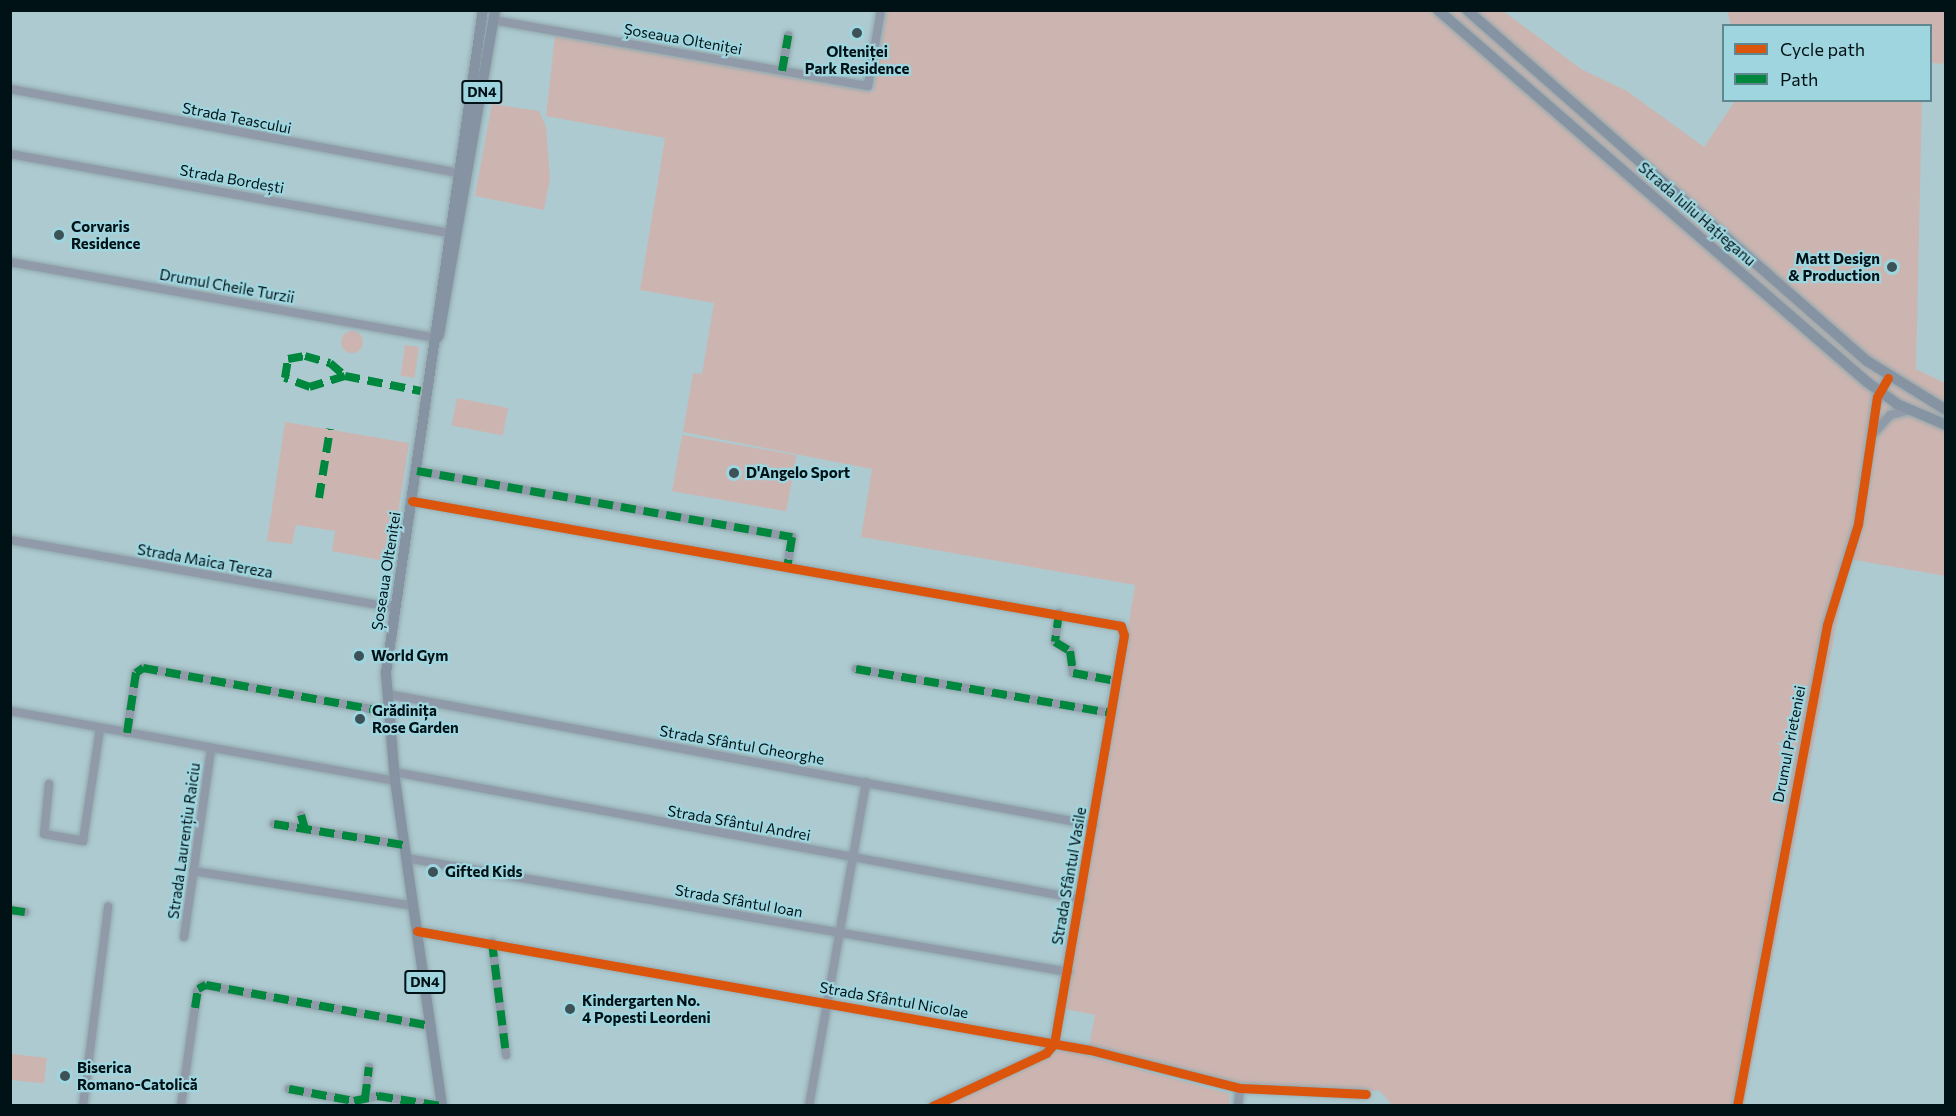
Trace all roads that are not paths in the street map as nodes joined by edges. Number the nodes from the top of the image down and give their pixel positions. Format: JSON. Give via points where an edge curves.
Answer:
{"nodes":[{"id":1,"x":483,"y":10,"type":"edge"},
{"id":2,"x":881,"y":10,"type":"edge"},
{"id":3,"x":1438,"y":10,"type":"edge"},
{"id":4,"x":1465,"y":10,"type":"edge"},
{"id":5,"x":494,"y":15,"type":"edge"},
{"id":6,"x":1453,"y":23,"type":"junction"},
{"id":7,"x":788,"y":36,"type":"dead end"},
{"id":8,"x":782,"y":71,"type":"junction"},
{"id":9,"x":10,"y":89,"type":"edge"},
{"id":10,"x":10,"y":153,"type":"edge"},
{"id":11,"x":464,"y":174,"type":"junction"},
{"id":12,"x":449,"y":233,"type":"junction"},
{"id":13,"x":10,"y":262,"type":"edge"},
{"id":14,"x":438,"y":338,"type":"junction"},
{"id":15,"x":1888,"y":378,"type":"junction"},
{"id":16,"x":1878,"y":391,"type":"junction"},
{"id":17,"x":1910,"y":410,"type":"junction"},
{"id":18,"x":1946,"y":410,"type":"edge"},
{"id":19,"x":1946,"y":425,"type":"edge"},
{"id":20,"x":1874,"y":433,"type":"junction"},
{"id":21,"x":417,"y":471,"type":"junction"},
{"id":22,"x":412,"y":501,"type":"junction"},
{"id":23,"x":10,"y":540,"type":"edge"},
{"id":24,"x":787,"y":568,"type":"junction"},
{"id":25,"x":395,"y":609,"type":"junction"},
{"id":26,"x":1059,"y":613,"type":"junction"},
{"id":27,"x":856,"y":669,"type":"dead end"},
{"id":28,"x":1116,"y":681,"type":"junction"},
{"id":29,"x":387,"y":694,"type":"junction"},
{"id":30,"x":10,"y":711,"type":"edge"},
{"id":31,"x":388,"y":712,"type":"junction"},
{"id":32,"x":1111,"y":712,"type":"junction"},
{"id":33,"x":100,"y":728,"type":"junction"},
{"id":34,"x":127,"y":733,"type":"junction"},
{"id":35,"x":211,"y":749,"type":"junction"},
{"id":36,"x":395,"y":777,"type":"junction"},
{"id":37,"x":866,"y":782,"type":"junction"},
{"id":38,"x":49,"y":784,"type":"dead end"},
{"id":39,"x":301,"y":815,"type":"dead end"},
{"id":40,"x":274,"y":824,"type":"dead end"},
{"id":41,"x":1093,"y":825,"type":"junction"},
{"id":42,"x":304,"y":829,"type":"junction"},
{"id":43,"x":404,"y":845,"type":"junction"},
{"id":44,"x":853,"y":857,"type":"junction"},
{"id":45,"x":406,"y":858,"type":"junction"},
{"id":46,"x":193,"y":871,"type":"junction"},
{"id":47,"x":1080,"y":899,"type":"junction"},
{"id":48,"x":413,"y":906,"type":"junction"},
{"id":49,"x":108,"y":907,"type":"dead end"},
{"id":50,"x":10,"y":910,"type":"edge"},
{"id":51,"x":25,"y":912,"type":"dead end"},
{"id":52,"x":417,"y":931,"type":"junction"},
{"id":53,"x":840,"y":933,"type":"junction"},
{"id":54,"x":184,"y":937,"type":"dead end"},
{"id":55,"x":492,"y":942,"type":"junction"},
{"id":56,"x":1068,"y":972,"type":"junction"},
{"id":57,"x":828,"y":1003,"type":"junction"},
{"id":58,"x":431,"y":1026,"type":"junction"},
{"id":59,"x":1054,"y":1044,"type":"junction"},
{"id":60,"x":506,"y":1056,"type":"dead end"},
{"id":61,"x":369,"y":1067,"type":"dead end"},
{"id":62,"x":1240,"y":1088,"type":"junction"},
{"id":63,"x":289,"y":1089,"type":"dead end"},
{"id":64,"x":1366,"y":1094,"type":"dead end"},
{"id":65,"x":365,"y":1099,"type":"junction"},
{"id":66,"x":386,"y":1102,"type":"edge"},
{"id":67,"x":83,"y":1106,"type":"edge"},
{"id":68,"x":182,"y":1106,"type":"edge"},
{"id":69,"x":442,"y":1106,"type":"edge"},
{"id":70,"x":809,"y":1106,"type":"edge"},
{"id":71,"x":933,"y":1106,"type":"edge"},
{"id":72,"x":1238,"y":1106,"type":"edge"},
{"id":73,"x":1737,"y":1106,"type":"edge"}],
"edges":[{"from":1,"to":11,"type":"main road","name":"Șoseaua Olteniței","number":"DN4"},
{"from":2,"to":8,"type":"street","name":"Șoseaua Olteniței","via":[[868,86]]},
{"from":3,"to":6,"type":"main road","name":"Strada Iuliu Hațieganu"},
{"from":4,"to":6,"type":"main road"},
{"from":4,"to":15,"type":"main road","name":"Strada Iuliu Hațieganu"},
{"from":5,"to":8,"type":"street","name":"Șoseaua Olteniței"},
{"from":5,"to":11,"type":"main road","name":"Șoseaua Olteniței","number":"DN4"},
{"from":6,"to":16,"type":"main road","name":"Strada Iuliu Hațieganu"},
{"from":7,"to":8,"type":"street"},
{"from":9,"to":11,"type":"street","name":"Strada Teascului"},
{"from":10,"to":12,"type":"street","name":"Strada Bordești"},
{"from":11,"to":12,"type":"main road","name":"Șoseaua Olteniței","number":"DN4"},
{"from":11,"to":14,"type":"main road","name":"Șoseaua Olteniței","number":"DN4"},
{"from":12,"to":14,"type":"main road","name":"Șoseaua Olteniței","number":"DN4"},
{"from":13,"to":14,"type":"street","name":"Drumul Cheile Turzii"},
{"from":14,"to":21,"type":"main road","name":"Șoseaua Olteniței","number":"DN4"},
{"from":15,"to":16,"type":"street"},
{"from":15,"to":18,"type":"main road","name":"Strada Iuliu Hațieganu"},
{"from":16,"to":17,"type":"main road","name":"Strada Iuliu Hațieganu"},
{"from":16,"to":20,"type":"street","name":"Drumul Prieteniei"},
{"from":17,"to":19,"type":"main road","name":"Strada Iuliu Hațieganu"},
{"from":17,"to":20,"type":"street","via":[[1890,415]]},
{"from":20,"to":73,"type":"street","name":"Drumul Prieteniei","via":[[1858,524],[1824,641]]},
{"from":21,"to":22,"type":"main road","name":"Șoseaua Olteniței","number":"DN4"},
{"from":21,"to":24,"type":"street","via":[[792,537]]},
{"from":22,"to":24,"type":"street"},
{"from":22,"to":25,"type":"main road","name":"Șoseaua Olteniței","number":"DN4"},
{"from":23,"to":25,"type":"street","name":"Strada Maica Tereza"},
{"from":24,"to":26,"type":"street"},
{"from":25,"to":29,"type":"main road","name":"Șoseaua Olteniței","number":"DN4"},
{"from":26,"to":28,"type":"street","via":[[1055,642],[1070,651],[1073,673]]},
{"from":26,"to":28,"type":"street","name":"Strada Sfântul Vasile","via":[[1121,626]]},
{"from":27,"to":32,"type":"street"},
{"from":28,"to":32,"type":"street","name":"Strada Sfântul Vasile"},
{"from":29,"to":31,"type":"main road","name":"Șoseaua Olteniței","number":"DN4"},
{"from":29,"to":37,"type":"street","name":"Strada Sfântul Gheorghe"},
{"from":30,"to":33,"type":"street","name":"Strada Laurențiu Raiciu"},
{"from":31,"to":34,"type":"street","via":[[143,668],[136,673]]},
{"from":31,"to":36,"type":"main road","name":"Șoseaua Olteniței","number":"DN4"},
{"from":32,"to":41,"type":"street","name":"Strada Sfântul Vasile"},
{"from":33,"to":34,"type":"street","name":"Strada Laurențiu Raiciu"},
{"from":33,"to":38,"type":"street","via":[[83,841],[44,834]]},
{"from":34,"to":35,"type":"street","name":"Strada Laurențiu Raiciu"},
{"from":35,"to":36,"type":"street","name":"Strada Laurențiu Raiciu"},
{"from":35,"to":46,"type":"street","name":"Strada Laurențiu Raiciu"},
{"from":36,"to":43,"type":"main road","name":"Șoseaua Olteniței","number":"DN4"},
{"from":36,"to":44,"type":"street","name":"Strada Sfântul Andrei"},
{"from":37,"to":41,"type":"street","name":"Strada Sfântul Gheorghe"},
{"from":37,"to":44,"type":"street"},
{"from":39,"to":42,"type":"street"},
{"from":40,"to":42,"type":"street"},
{"from":41,"to":47,"type":"street","name":"Strada Sfântul Vasile"},
{"from":42,"to":43,"type":"street"},
{"from":43,"to":45,"type":"main road","name":"Șoseaua Olteniței","number":"DN4"},
{"from":44,"to":47,"type":"street","name":"Strada Sfântul Andrei"},
{"from":44,"to":53,"type":"street"},
{"from":45,"to":48,"type":"main road","name":"Șoseaua Olteniței","number":"DN4"},
{"from":45,"to":53,"type":"street","name":"Strada Sfântul Ioan"},
{"from":46,"to":48,"type":"street"},
{"from":46,"to":54,"type":"street","name":"Strada Laurențiu Raiciu"},
{"from":47,"to":56,"type":"street","name":"Strada Sfântul Vasile"},
{"from":48,"to":52,"type":"main road","name":"Șoseaua Olteniței","number":"DN4"},
{"from":49,"to":67,"type":"street"},
{"from":50,"to":51,"type":"street"},
{"from":52,"to":55,"type":"street","name":"Strada Sfântul Nicolae"},
{"from":52,"to":58,"type":"main road","name":"Șoseaua Olteniței","number":"DN4"},
{"from":53,"to":56,"type":"street","name":"Strada Sfântul Ioan"},
{"from":53,"to":57,"type":"street"},
{"from":55,"to":57,"type":"street","name":"Strada Sfântul Nicolae"},
{"from":55,"to":60,"type":"street"},
{"from":56,"to":59,"type":"street","name":"Strada Sfântul Vasile"},
{"from":57,"to":59,"type":"street","name":"Strada Sfântul Nicolae"},
{"from":57,"to":70,"type":"street"},
{"from":58,"to":68,"type":"street","via":[[206,986],[198,989]]},
{"from":58,"to":69,"type":"main road","name":"Șoseaua Olteniței","number":"DN4"},
{"from":59,"to":62,"type":"street","name":"Strada Sfântul Nicolae"},
{"from":59,"to":71,"type":"street","via":[[1046,1053]]},
{"from":61,"to":65,"type":"street"},
{"from":62,"to":64,"type":"street","name":"Strada Sfântul Nicolae"},
{"from":62,"to":72,"type":"street"},
{"from":63,"to":65,"type":"street","name":"Șoseaua Olteniței"},
{"from":65,"to":66,"type":"street","name":"Șoseaua Olteniței"},
{"from":66,"to":69,"type":"street","name":"Șoseaua Olteniței"}]}
